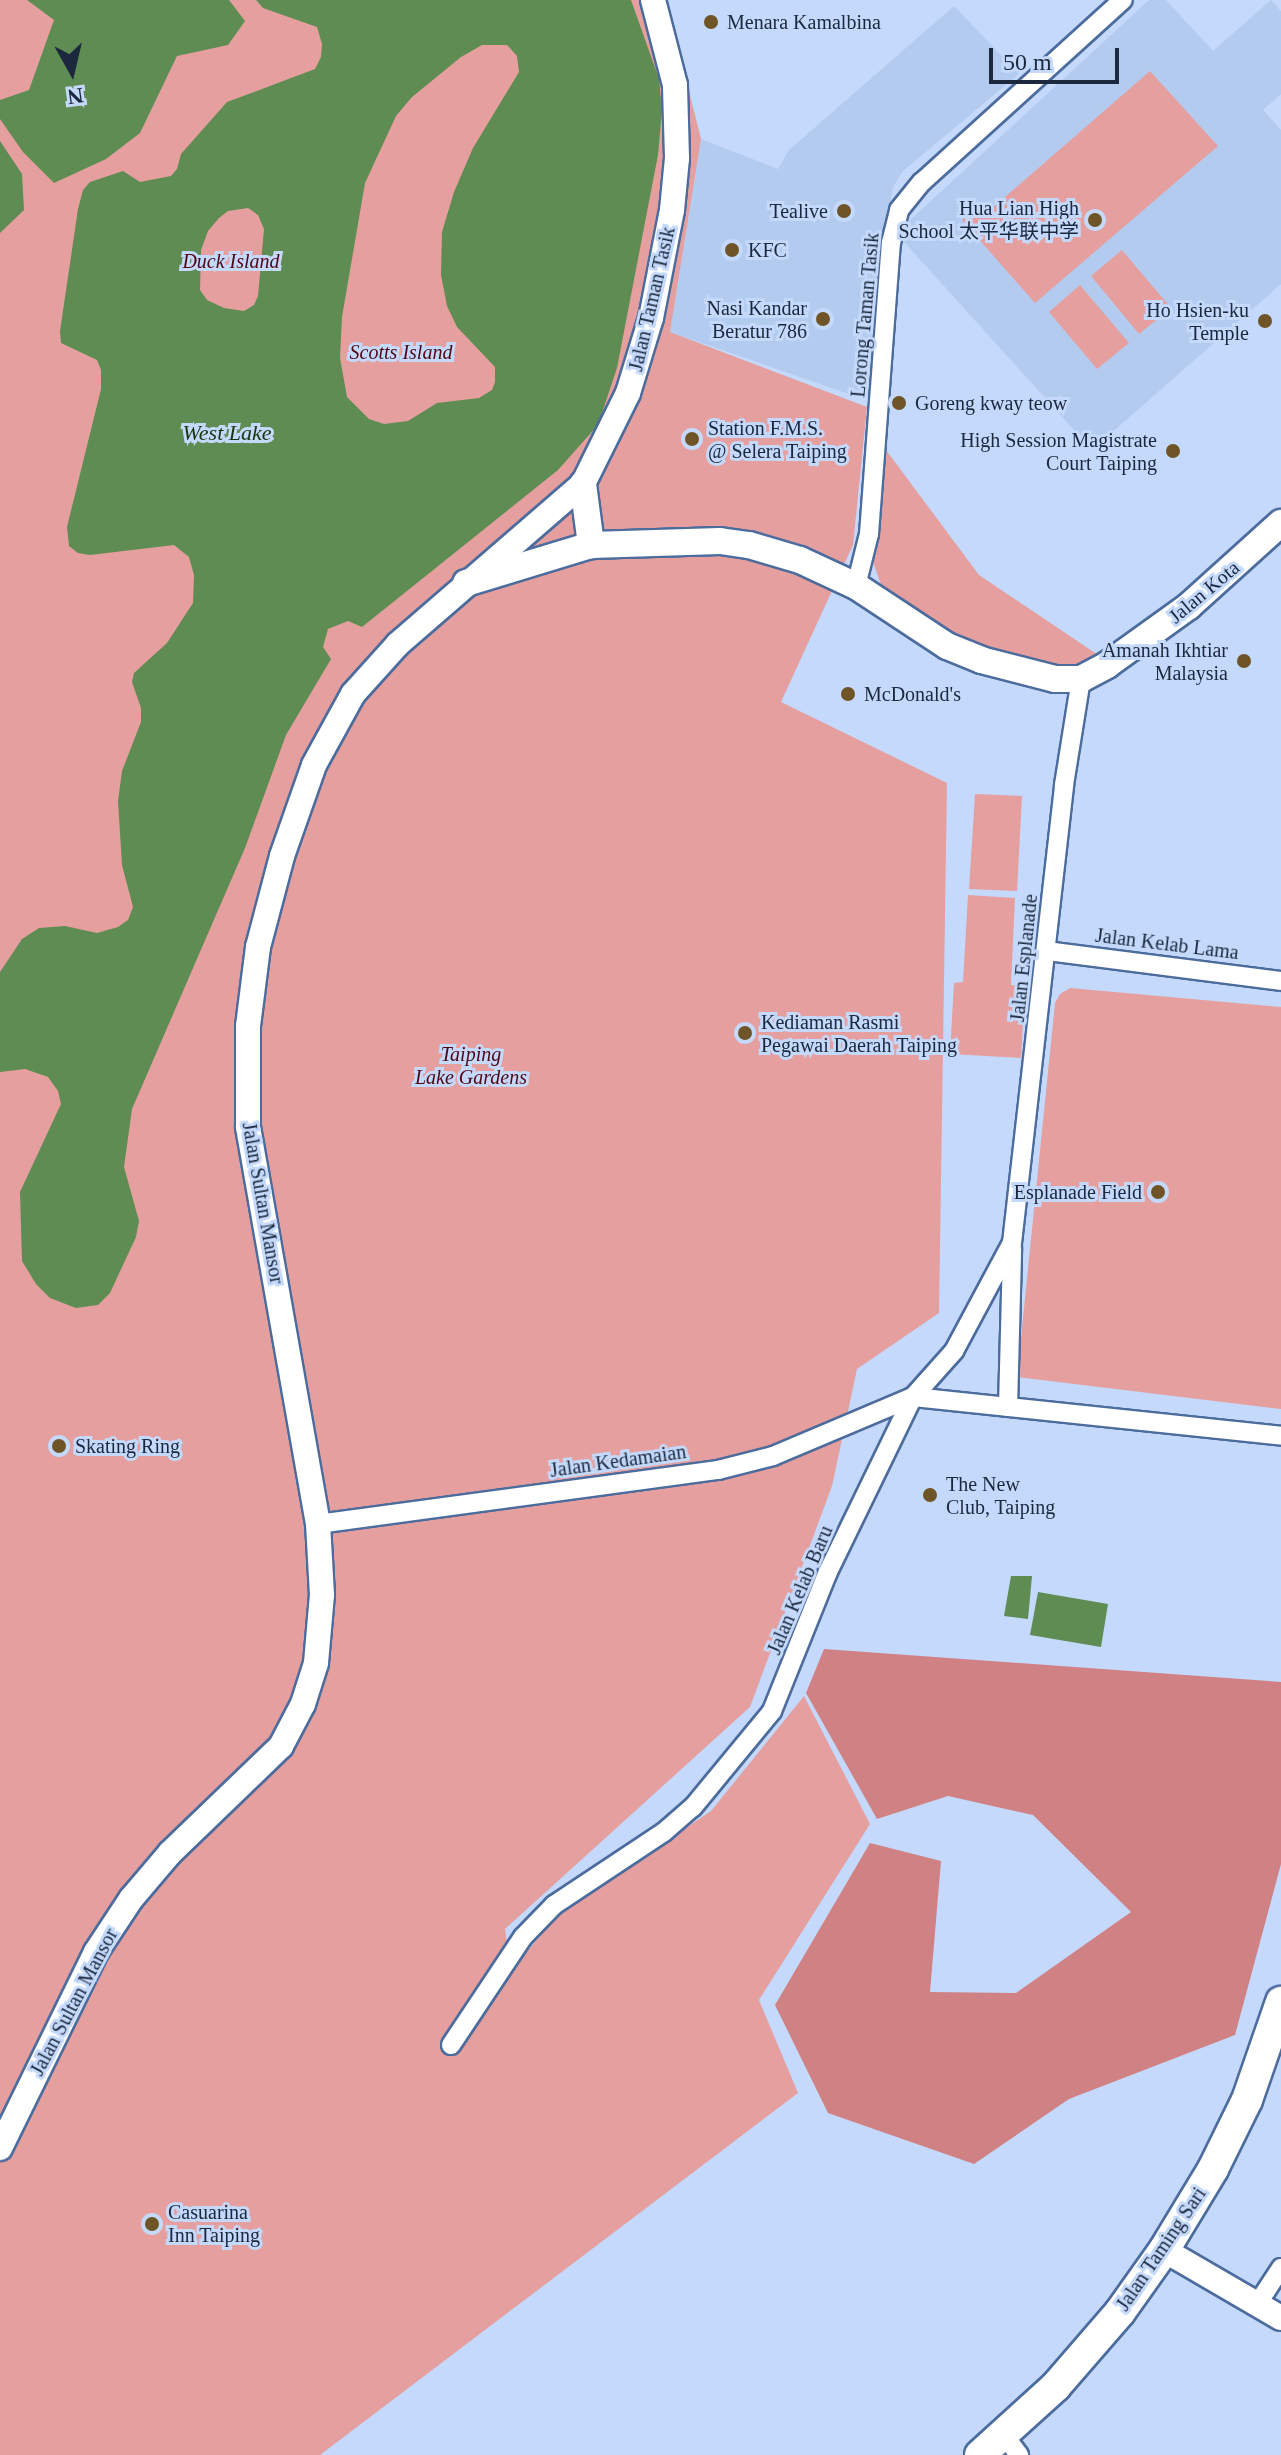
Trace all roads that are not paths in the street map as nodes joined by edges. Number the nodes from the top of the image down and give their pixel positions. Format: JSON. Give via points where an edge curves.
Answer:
{"nodes":[{"id":1,"x":653,"y":0,"type":"edge"},
{"id":2,"x":1123,"y":0,"type":"edge"},
{"id":3,"x":583,"y":484,"type":"junction"},
{"id":4,"x":1281,"y":523,"type":"edge"},
{"id":5,"x":591,"y":545,"type":"junction"},
{"id":6,"x":466,"y":583,"type":"junction"},
{"id":7,"x":856,"y":586,"type":"junction"},
{"id":8,"x":1081,"y":679,"type":"junction"},
{"id":9,"x":1047,"y":951,"type":"junction"},
{"id":10,"x":1281,"y":981,"type":"edge"},
{"id":11,"x":1012,"y":1243,"type":"junction"},
{"id":12,"x":913,"y":1397,"type":"junction"},
{"id":13,"x":1008,"y":1407,"type":"junction"},
{"id":14,"x":1281,"y":1436,"type":"edge"},
{"id":15,"x":318,"y":1524,"type":"junction"},
{"id":16,"x":1281,"y":2002,"type":"edge"},
{"id":17,"x":451,"y":2045,"type":"dead end"},
{"id":18,"x":0,"y":2148,"type":"edge"},
{"id":19,"x":1164,"y":2250,"type":"junction"},
{"id":20,"x":1281,"y":2268,"type":"edge"},
{"id":21,"x":1258,"y":2303,"type":"junction"},
{"id":22,"x":1281,"y":2318,"type":"edge"},
{"id":23,"x":1012,"y":2445,"type":"edge"},
{"id":24,"x":980,"y":2455,"type":"edge"}],
"edges":[{"from":1,"to":3,"type":"street","name":"Jalan Taman Tasik","via":[[675,85],[672,210],[651,318],[628,393]]},
{"from":2,"to":7,"type":"street","name":"Lorong Taman Tasik","via":[[922,182],[899,210],[891,243],[869,534]]},
{"from":3,"to":5,"type":"main road"},
{"from":3,"to":6,"type":"street","name":"Jalan Taman Tasik"},
{"from":4,"to":8,"type":"main road","name":"Jalan Kota","via":[[1189,606]]},
{"from":5,"to":6,"type":"main road","name":"Jalan Sultan Mansor"},
{"from":5,"to":7,"type":"main road","name":"Jalan Sultan Mansor","via":[[749,545],[772,549]]},
{"from":6,"to":15,"type":"street","name":"Jalan Sultan Mansor","via":[[382,662],[353,694],[329,734],[282,856],[258,947],[248,1026],[248,1126]]},
{"from":7,"to":8,"type":"main road","name":"Jalan Sultan Mansor","via":[[958,650],[1017,672]]},
{"from":8,"to":9,"type":"street","name":"Jalan Esplanade"},
{"from":9,"to":10,"type":"street","name":"Jalan Kelab Lama"},
{"from":9,"to":11,"type":"street","name":"Jalan Esplanade"},
{"from":11,"to":12,"type":"street","name":"Jalan Esplanade","via":[[954,1351]]},
{"from":11,"to":13,"type":"street","name":"Jalan Esplanade"},
{"from":12,"to":13,"type":"street"},
{"from":12,"to":15,"type":"street","name":"Jalan Kedamaian","via":[[773,1456],[718,1470]]},
{"from":12,"to":17,"type":"street","name":"Jalan Kelab Baru","via":[[827,1574],[772,1711],[693,1807],[554,1905],[523,1937]]},
{"from":13,"to":14,"type":"street"},
{"from":15,"to":18,"type":"street","name":"Jalan Sultan Mansor","via":[[321,1620],[316,1663],[303,1704],[281,1746],[170,1853],[131,1899],[96,1952]]},
{"from":16,"to":19,"type":"main road","name":"Jalan Taming Sari","via":[[1240,2114]]},
{"from":19,"to":21,"type":"street"},
{"from":19,"to":23,"type":"main road","name":"Jalan Taming Sari"},
{"from":20,"to":21,"type":"street"},
{"from":21,"to":22,"type":"street"},
{"from":23,"to":24,"type":"main road","name":"Jalan Taming Sari"}]}
